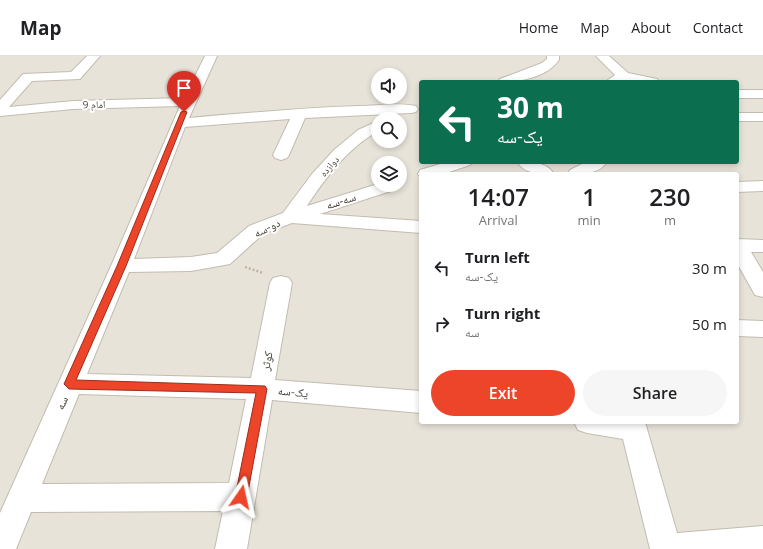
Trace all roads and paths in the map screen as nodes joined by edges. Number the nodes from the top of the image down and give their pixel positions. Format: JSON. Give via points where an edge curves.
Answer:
{"nodes":[{"id":1,"x":94,"y":56,"type":"edge"},
{"id":2,"x":211,"y":56,"type":"edge"},
{"id":3,"x":553,"y":56,"type":"edge"},
{"id":4,"x":602,"y":56,"type":"edge"},
{"id":5,"x":510,"y":80,"type":"edge"},
{"id":6,"x":622,"y":80,"type":"edge"},
{"id":7,"x":739,"y":94,"type":"edge"},
{"id":8,"x":763,"y":94,"type":"edge"},
{"id":9,"x":189,"y":102,"type":"junction"},
{"id":10,"x":416,"y":108,"type":"edge"},
{"id":11,"x":0,"y":110,"type":"edge"},
{"id":12,"x":300,"y":114,"type":"junction"},
{"id":13,"x":739,"y":117,"type":"edge"},
{"id":14,"x":763,"y":117,"type":"edge"},
{"id":15,"x":179,"y":123,"type":"junction"},
{"id":16,"x":371,"y":128,"type":"edge"},
{"id":17,"x":281,"y":156,"type":"dead end"},
{"id":18,"x":458,"y":164,"type":"edge"},
{"id":19,"x":528,"y":164,"type":"edge"},
{"id":20,"x":594,"y":164,"type":"edge"},
{"id":21,"x":432,"y":172,"type":"edge"},
{"id":22,"x":542,"y":172,"type":"edge"},
{"id":23,"x":580,"y":172,"type":"edge"},
{"id":24,"x":410,"y":179,"type":"edge"},
{"id":25,"x":763,"y":186,"type":"edge"},
{"id":26,"x":739,"y":187,"type":"edge"},
{"id":27,"x":290,"y":217,"type":"junction"},
{"id":28,"x":419,"y":227,"type":"edge"},
{"id":29,"x":739,"y":245,"type":"edge"},
{"id":30,"x":763,"y":246,"type":"edge"},
{"id":31,"x":739,"y":248,"type":"edge"},
{"id":32,"x":223,"y":259,"type":"junction"},
{"id":33,"x":121,"y":266,"type":"junction"},
{"id":34,"x":281,"y":283,"type":"joint"},
{"id":35,"x":763,"y":290,"type":"edge"},
{"id":36,"x":739,"y":328,"type":"edge"},
{"id":37,"x":763,"y":329,"type":"edge"},
{"id":38,"x":69,"y":384,"type":"junction"},
{"id":39,"x":262,"y":389,"type":"junction"},
{"id":40,"x":419,"y":402,"type":"edge"},
{"id":41,"x":610,"y":424,"type":"edge"},
{"id":42,"x":633,"y":426,"type":"edge"},
{"id":43,"x":241,"y":497,"type":"junction"},
{"id":44,"x":22,"y":498,"type":"junction"},
{"id":45,"x":763,"y":542,"type":"edge"},
{"id":46,"x":0,"y":549,"type":"edge"},
{"id":47,"x":231,"y":549,"type":"edge"},
{"id":48,"x":666,"y":549,"type":"edge"},
{"id":49,"x":677,"y":549,"type":"edge"}],
"edges":[{"from":1,"to":11,"type":"street","via":[[75,76],[28,77]]},
{"from":2,"to":9,"type":"street","name":"سه"},
{"from":3,"to":5,"type":"street","via":[[546,66]]},
{"from":4,"to":6,"type":"street"},
{"from":7,"to":8,"type":"street"},
{"from":9,"to":11,"type":"street","name":"امام 9","via":[[73,104]]},
{"from":9,"to":15,"type":"street","name":"سه"},
{"from":10,"to":12,"type":"street"},
{"from":12,"to":15,"type":"street"},
{"from":12,"to":17,"type":"street"},
{"from":13,"to":14,"type":"street"},
{"from":15,"to":33,"type":"street","name":"سه"},
{"from":16,"to":27,"type":"street","name":"دوازده","via":[[363,132],[328,163]]},
{"from":18,"to":21,"type":"street","name":"سه-سه"},
{"from":19,"to":22,"type":"street"},
{"from":20,"to":23,"type":"street"},
{"from":24,"to":27,"type":"street","name":"سه-سه"},
{"from":25,"to":26,"type":"street"},
{"from":27,"to":28,"type":"street","name":"دو-سه"},
{"from":27,"to":32,"type":"street","name":"دو-سه","via":[[256,230]]},
{"from":29,"to":30,"type":"street"},
{"from":31,"to":35,"type":"street"},
{"from":32,"to":33,"type":"street","via":[[191,264]]},
{"from":32,"to":34,"type":"path"},
{"from":33,"to":38,"type":"street","name":"سه"},
{"from":34,"to":39,"type":"street","name":"کوثر"},
{"from":36,"to":37,"type":"street"},
{"from":38,"to":39,"type":"street","name":"یک-سه"},
{"from":38,"to":44,"type":"street","name":"سه"},
{"from":39,"to":40,"type":"street","name":"یک-سه"},
{"from":39,"to":43,"type":"street","name":"کوثر"},
{"from":41,"to":42,"type":"street"},
{"from":42,"to":48,"type":"street"},
{"from":43,"to":44,"type":"street"},
{"from":43,"to":47,"type":"street","name":"کوثر"},
{"from":44,"to":46,"type":"street","name":"سه"},
{"from":45,"to":49,"type":"street"}]}
